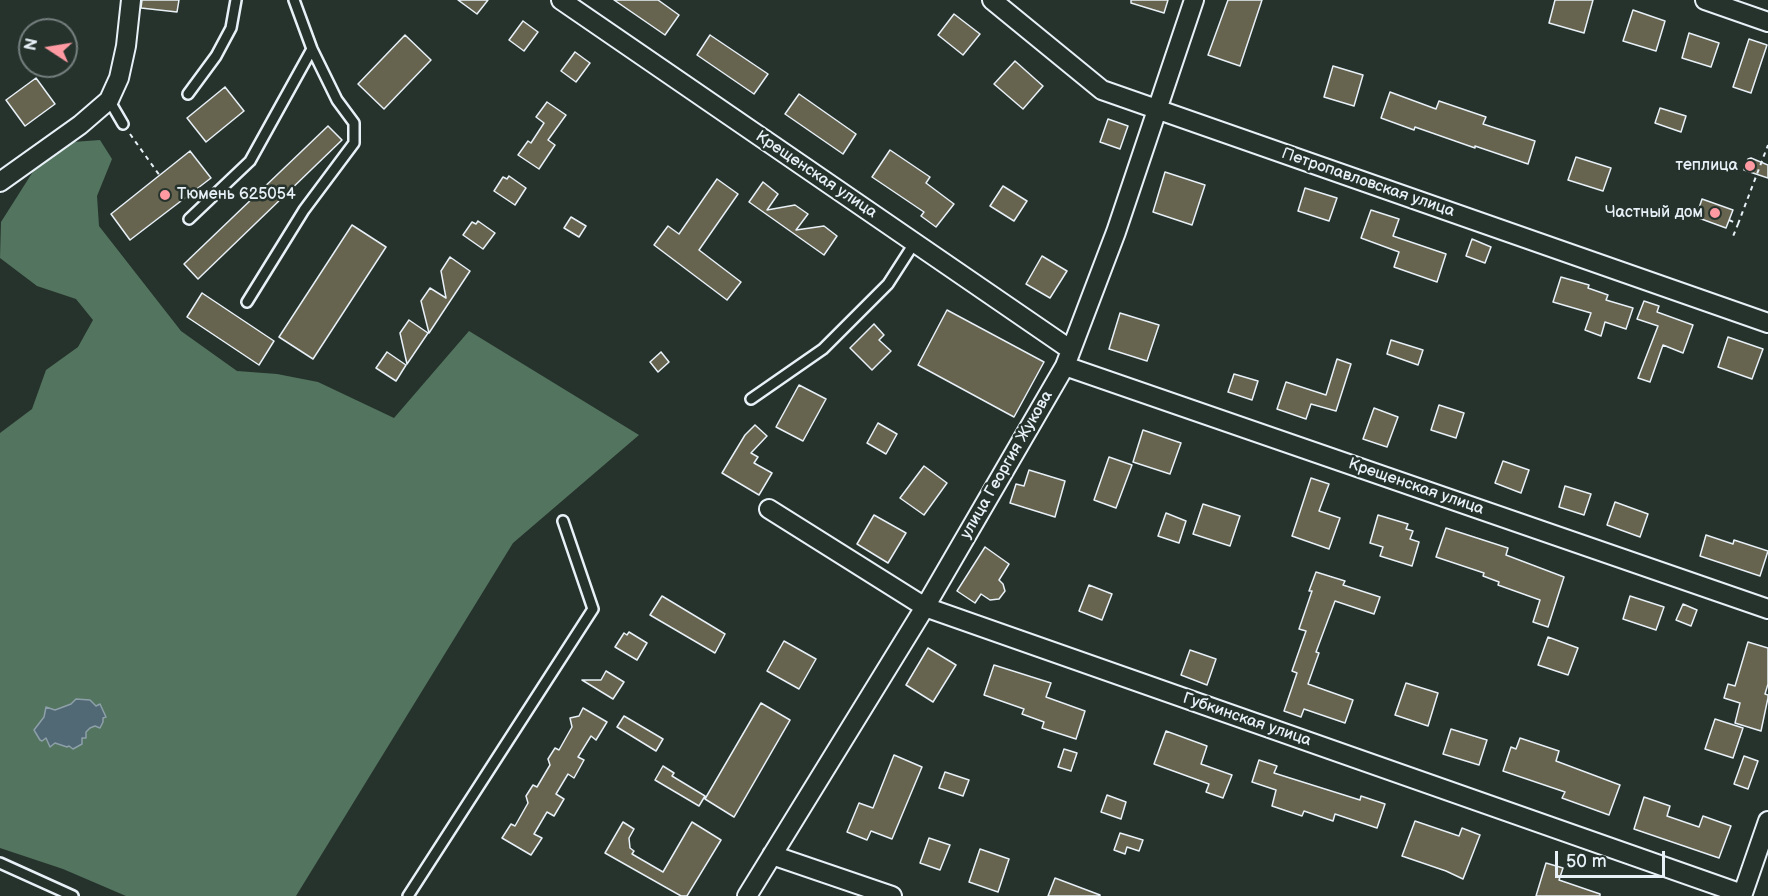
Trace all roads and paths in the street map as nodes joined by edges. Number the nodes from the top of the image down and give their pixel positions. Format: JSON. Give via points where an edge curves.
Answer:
{"nodes":[{"id":1,"x":131,"y":0,"type":"edge"},
{"id":2,"x":236,"y":0,"type":"edge"},
{"id":3,"x":294,"y":0,"type":"edge"},
{"id":4,"x":561,"y":0,"type":"edge"},
{"id":5,"x":992,"y":0,"type":"edge"},
{"id":6,"x":1194,"y":0,"type":"edge"},
{"id":7,"x":1705,"y":0,"type":"edge"},
{"id":8,"x":1768,"y":22,"type":"edge"},
{"id":9,"x":312,"y":49,"type":"junction"},
{"id":10,"x":188,"y":94,"type":"dead end"},
{"id":11,"x":109,"y":100,"type":"junction"},
{"id":12,"x":1157,"y":109,"type":"junction"},
{"id":13,"x":123,"y":124,"type":"joint"},
{"id":14,"x":1768,"y":145,"type":"edge"},
{"id":15,"x":160,"y":176,"type":"dead end"},
{"id":16,"x":0,"y":182,"type":"edge"},
{"id":17,"x":189,"y":219,"type":"dead end"},
{"id":18,"x":1729,"y":220,"type":"dead end"},
{"id":19,"x":1738,"y":224,"type":"junction"},
{"id":20,"x":1732,"y":239,"type":"dead end"},
{"id":21,"x":915,"y":242,"type":"junction"},
{"id":22,"x":247,"y":303,"type":"dead end"},
{"id":23,"x":1768,"y":324,"type":"edge"},
{"id":24,"x":1068,"y":358,"type":"junction"},
{"id":25,"x":751,"y":399,"type":"dead end"},
{"id":26,"x":769,"y":509,"type":"dead end"},
{"id":27,"x":563,"y":521,"type":"dead end"},
{"id":28,"x":924,"y":607,"type":"junction"},
{"id":29,"x":1768,"y":609,"type":"edge"},
{"id":30,"x":1768,"y":821,"type":"edge"},
{"id":31,"x":772,"y":855,"type":"junction"},
{"id":32,"x":0,"y":863,"type":"edge"},
{"id":33,"x":1742,"y":895,"type":"edge"},
{"id":34,"x":72,"y":896,"type":"edge"},
{"id":35,"x":408,"y":896,"type":"edge"},
{"id":36,"x":747,"y":896,"type":"edge"},
{"id":37,"x":892,"y":896,"type":"edge"}],
"edges":[{"from":1,"to":11,"type":"street","via":[[119,78]]},
{"from":2,"to":10,"type":"lane","via":[[231,28]]},
{"from":3,"to":9,"type":"lane"},
{"from":4,"to":21,"type":"street","name":"Крещенская улица"},
{"from":5,"to":12,"type":"street","name":"Петропавловская улица","via":[[1102,90]]},
{"from":6,"to":12,"type":"street","name":"улица Георгия Жукова"},
{"from":7,"to":8,"type":"street"},
{"from":9,"to":17,"type":"lane","via":[[249,161]]},
{"from":9,"to":22,"type":"lane","via":[[337,100],[354,123],[354,143],[304,210]]},
{"from":11,"to":13,"type":"lane"},
{"from":11,"to":16,"type":"street"},
{"from":12,"to":23,"type":"street","name":"Петропавловская улица"},
{"from":12,"to":24,"type":"street","name":"улица Георгия Жукова"},
{"from":13,"to":15,"type":"path"},
{"from":14,"to":19,"type":"path"},
{"from":18,"to":19,"type":"path"},
{"from":19,"to":20,"type":"path"},
{"from":21,"to":24,"type":"street","name":"Крещенская улица"},
{"from":21,"to":25,"type":"lane","via":[[888,284],[823,349]]},
{"from":24,"to":28,"type":"street","name":"улица Георгия Жукова"},
{"from":24,"to":29,"type":"street","name":"Крещенская улица"},
{"from":26,"to":28,"type":"street","name":"Губкинская улица"},
{"from":27,"to":35,"type":"lane","via":[[593,609]]},
{"from":28,"to":31,"type":"street","name":"улица Георгия Жукова"},
{"from":28,"to":33,"type":"street","name":"Губкинская улица"},
{"from":30,"to":33,"type":"street"},
{"from":31,"to":36,"type":"street","name":"улица Георгия Жукова"},
{"from":31,"to":37,"type":"street"},
{"from":32,"to":34,"type":"lane"}]}
